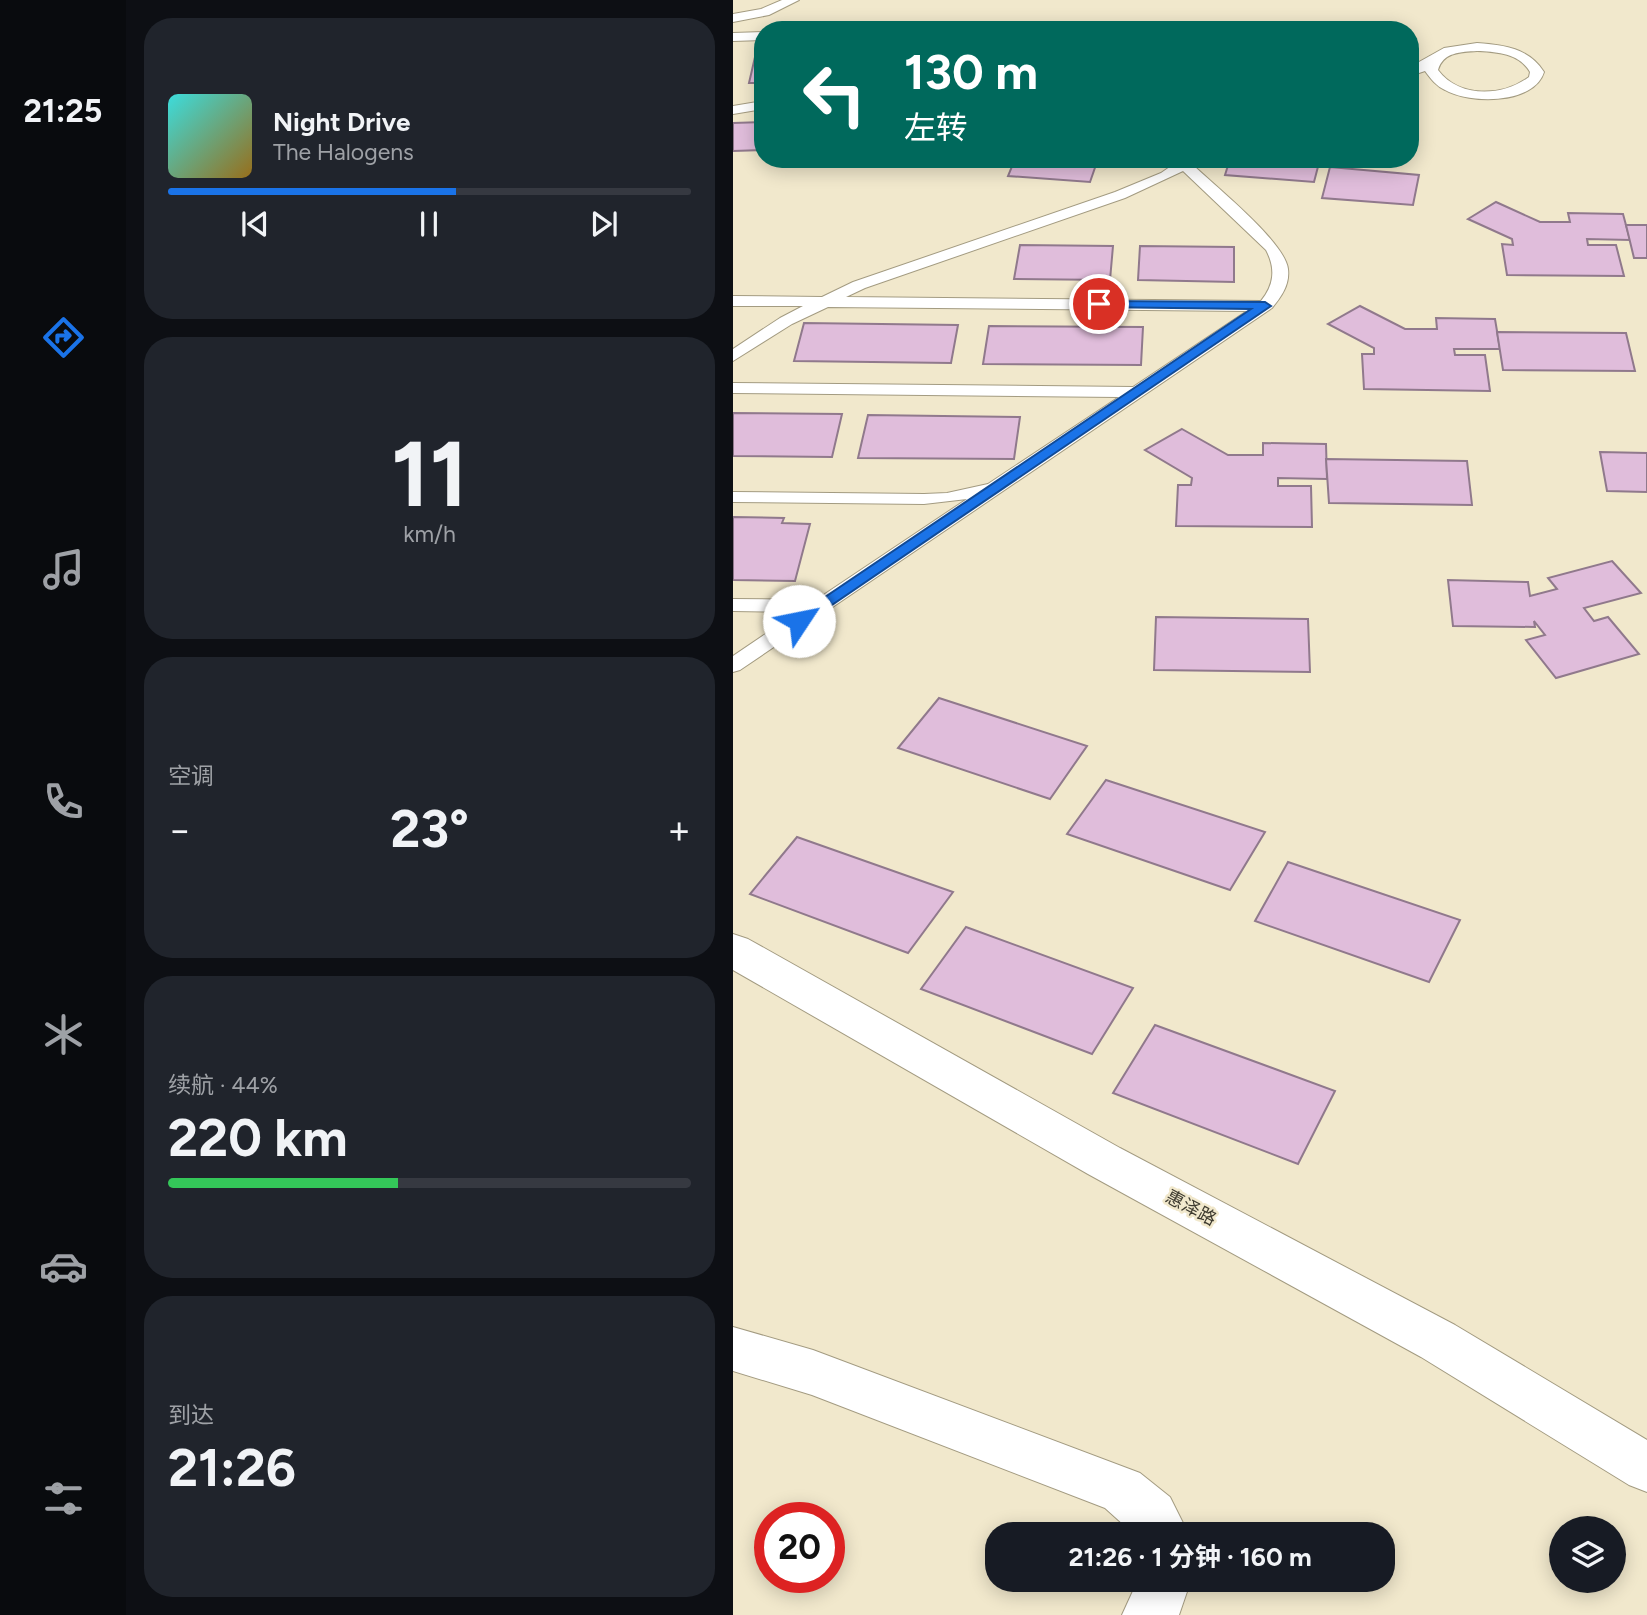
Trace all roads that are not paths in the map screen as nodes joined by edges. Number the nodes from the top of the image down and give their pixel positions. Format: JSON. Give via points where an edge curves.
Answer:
{"nodes":[{"id":1,"x":793,"y":0,"type":"edge"},
{"id":2,"x":733,"y":18,"type":"edge"},
{"id":3,"x":754,"y":36,"type":"edge"},
{"id":4,"x":733,"y":37,"type":"edge"},
{"id":5,"x":1436,"y":58,"type":"junction"},
{"id":6,"x":1419,"y":69,"type":"edge"},
{"id":7,"x":1419,"y":74,"type":"edge"},
{"id":8,"x":1435,"y":77,"type":"junction"},
{"id":9,"x":754,"y":106,"type":"edge"},
{"id":10,"x":733,"y":110,"type":"edge"},
{"id":11,"x":1172,"y":168,"type":"edge"},
{"id":12,"x":1191,"y":168,"type":"edge"},
{"id":13,"x":733,"y":301,"type":"edge"},
{"id":14,"x":823,"y":302,"type":"junction"},
{"id":15,"x":1265,"y":306,"type":"junction"},
{"id":16,"x":733,"y":356,"type":"edge"},
{"id":17,"x":733,"y":388,"type":"edge"},
{"id":18,"x":1139,"y":392,"type":"junction"},
{"id":19,"x":1011,"y":478,"type":"junction"},
{"id":20,"x":733,"y":497,"type":"edge"},
{"id":21,"x":924,"y":499,"type":"junction"},
{"id":22,"x":942,"y":525,"type":"junction"},
{"id":23,"x":733,"y":605,"type":"edge"},
{"id":24,"x":820,"y":606,"type":"junction"},
{"id":25,"x":733,"y":665,"type":"edge"},
{"id":26,"x":733,"y":950,"type":"edge"},
{"id":27,"x":733,"y":1349,"type":"edge"},
{"id":28,"x":1647,"y":1468,"type":"edge"},
{"id":29,"x":1156,"y":1522,"type":"edge"},
{"id":30,"x":1162,"y":1592,"type":"edge"},
{"id":31,"x":1149,"y":1615,"type":"edge"}],
"edges":[{"from":1,"to":2,"type":"lane"},
{"from":3,"to":4,"type":"lane"},
{"from":5,"to":6,"type":"lane"},
{"from":5,"to":8,"type":"lane","via":[[1431,70]]},
{"from":5,"to":8,"type":"lane","via":[[1463,48],[1491,47],[1527,59],[1537,72],[1529,85],[1487,95],[1455,90]]},
{"from":7,"to":8,"type":"lane"},
{"from":9,"to":10,"type":"lane"},
{"from":11,"to":14,"type":"lane","via":[[1132,191],[897,270]]},
{"from":12,"to":15,"type":"lane","via":[[1279,258],[1281,282]]},
{"from":13,"to":14,"type":"lane"},
{"from":14,"to":15,"type":"lane"},
{"from":14,"to":16,"type":"lane"},
{"from":15,"to":18,"type":"lane"},
{"from":17,"to":18,"type":"lane"},
{"from":18,"to":19,"type":"lane"},
{"from":19,"to":21,"type":"lane","via":[[971,493]]},
{"from":19,"to":22,"type":"lane"},
{"from":20,"to":21,"type":"lane"},
{"from":21,"to":22,"type":"lane","via":[[942,508]]},
{"from":22,"to":24,"type":"lane"},
{"from":23,"to":24,"type":"lane"},
{"from":24,"to":25,"type":"lane"},
{"from":26,"to":28,"type":"street","name":"惠泽路","via":[[1104,1161],[1438,1341]]},
{"from":27,"to":29,"type":"street","via":[[813,1373],[1122,1490],[1138,1500]]},
{"from":30,"to":31,"type":"street"}]}
